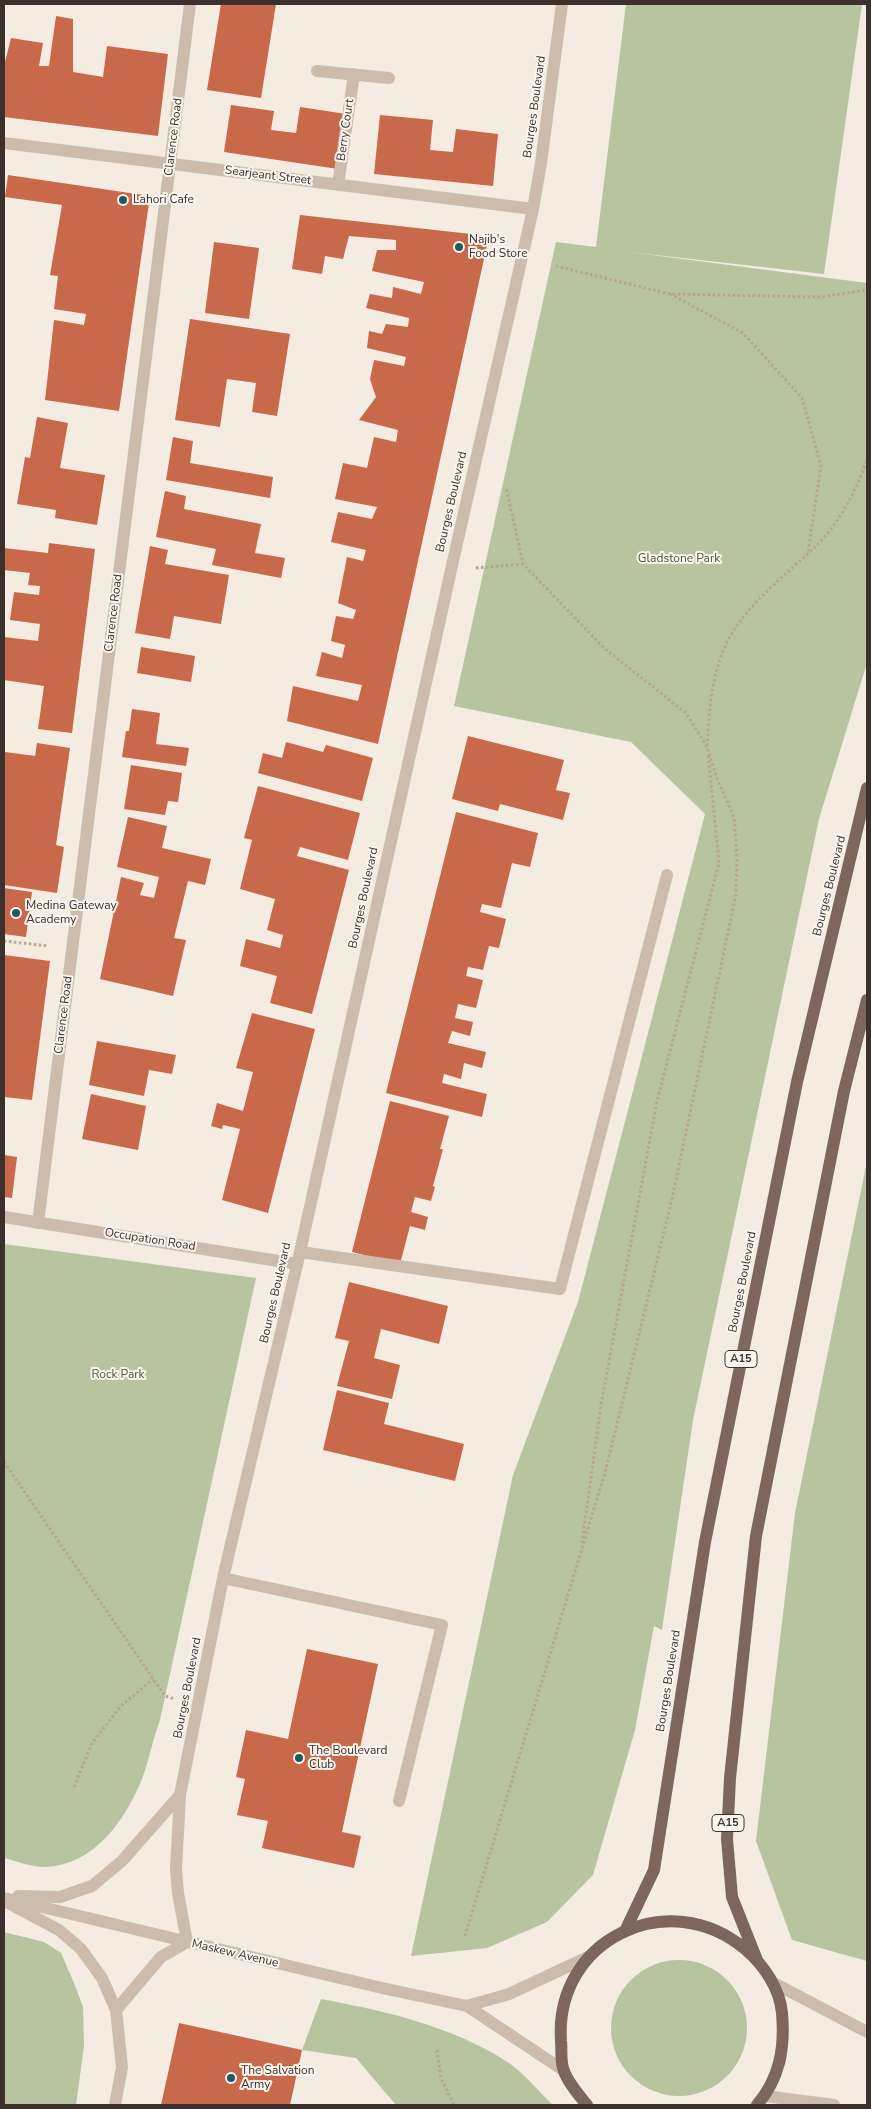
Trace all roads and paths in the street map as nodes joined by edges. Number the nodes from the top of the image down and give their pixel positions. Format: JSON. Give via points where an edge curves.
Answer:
{"nodes":[{"id":1,"x":190,"y":4,"type":"edge"},
{"id":2,"x":562,"y":4,"type":"edge"},
{"id":3,"x":317,"y":71,"type":"dead end"},
{"id":4,"x":354,"y":74,"type":"junction"},
{"id":5,"x":389,"y":78,"type":"dead end"},
{"id":6,"x":4,"y":143,"type":"edge"},
{"id":7,"x":171,"y":164,"type":"junction"},
{"id":8,"x":338,"y":185,"type":"junction"},
{"id":9,"x":533,"y":209,"type":"junction"},
{"id":10,"x":556,"y":266,"type":"dead end"},
{"id":11,"x":867,"y":290,"type":"edge"},
{"id":12,"x":670,"y":294,"type":"junction"},
{"id":13,"x":867,"y":459,"type":"edge"},
{"id":14,"x":506,"y":486,"type":"dead end"},
{"id":15,"x":808,"y":554,"type":"junction"},
{"id":16,"x":523,"y":564,"type":"junction"},
{"id":17,"x":451,"y":570,"type":"junction"},
{"id":18,"x":707,"y":747,"type":"junction"},
{"id":19,"x":867,"y":788,"type":"edge"},
{"id":20,"x":667,"y":875,"type":"dead end"},
{"id":21,"x":4,"y":941,"type":"edge"},
{"id":22,"x":72,"y":949,"type":"junction"},
{"id":23,"x":867,"y":1000,"type":"edge"},
{"id":24,"x":4,"y":1217,"type":"edge"},
{"id":25,"x":38,"y":1222,"type":"junction"},
{"id":26,"x":298,"y":1258,"type":"junction"},
{"id":27,"x":4,"y":1462,"type":"edge"},
{"id":28,"x":581,"y":1554,"type":"junction"},
{"id":29,"x":223,"y":1578,"type":"junction"},
{"id":30,"x":153,"y":1679,"type":"junction"},
{"id":31,"x":198,"y":1706,"type":"junction"},
{"id":32,"x":74,"y":1787,"type":"dead end"},
{"id":33,"x":180,"y":1795,"type":"junction"},
{"id":34,"x":399,"y":1801,"type":"dead end"},
{"id":35,"x":4,"y":1898,"type":"edge"},
{"id":36,"x":626,"y":1929,"type":"junction"},
{"id":37,"x":465,"y":1936,"type":"dead end"},
{"id":38,"x":187,"y":1942,"type":"junction"},
{"id":39,"x":588,"y":1957,"type":"junction"},
{"id":40,"x":758,"y":1960,"type":"junction"},
{"id":41,"x":772,"y":1982,"type":"junction"},
{"id":42,"x":467,"y":2006,"type":"junction"},
{"id":43,"x":116,"y":2010,"type":"junction"},
{"id":44,"x":867,"y":2032,"type":"edge"},
{"id":45,"x":436,"y":2050,"type":"dead end"},
{"id":46,"x":563,"y":2070,"type":"junction"},
{"id":47,"x":761,"y":2100,"type":"edge"},
{"id":48,"x":116,"y":2105,"type":"edge"},
{"id":49,"x":454,"y":2105,"type":"edge"},
{"id":50,"x":587,"y":2105,"type":"edge"},
{"id":51,"x":834,"y":2105,"type":"edge"}],
"edges":[{"from":1,"to":7,"type":"street","name":"Clarence Road"},
{"from":2,"to":9,"type":"street","name":"Bourges Boulevard"},
{"from":3,"to":4,"type":"street"},
{"from":4,"to":5,"type":"street"},
{"from":4,"to":8,"type":"street","name":"Berry Court"},
{"from":6,"to":7,"type":"street","name":"Searjeant Street"},
{"from":7,"to":8,"type":"street","name":"Searjeant Street"},
{"from":7,"to":22,"type":"street","name":"Clarence Road"},
{"from":8,"to":9,"type":"street","name":"Searjeant Street"},
{"from":9,"to":17,"type":"street","name":"Bourges Boulevard"},
{"from":10,"to":12,"type":"path"},
{"from":11,"to":12,"type":"path","via":[[821,297]]},
{"from":12,"to":15,"type":"path","via":[[743,334],[802,398],[821,466]]},
{"from":13,"to":15,"type":"path","via":[[844,510]]},
{"from":14,"to":16,"type":"path"},
{"from":15,"to":18,"type":"path","via":[[743,617],[725,647],[710,705]]},
{"from":16,"to":17,"type":"path"},
{"from":16,"to":18,"type":"path","via":[[604,648],[686,712]]},
{"from":17,"to":26,"type":"street","name":"Bourges Boulevard"},
{"from":18,"to":28,"type":"path","via":[[719,863],[657,1101],[601,1405]]},
{"from":18,"to":28,"type":"path","via":[[734,817],[736,894],[672,1199],[606,1469]]},
{"from":19,"to":36,"type":"main road","name":"Bourges Boulevard","number":"A15","via":[[797,1082],[705,1542],[654,1870]]},
{"from":20,"to":26,"type":"street","name":"Occupation Road","via":[[560,1289]]},
{"from":21,"to":22,"type":"path"},
{"from":22,"to":25,"type":"street","name":"Clarence Road"},
{"from":23,"to":40,"type":"main road","number":"A15","via":[[844,1091],[756,1536],[730,1778],[727,1839],[732,1898]]},
{"from":24,"to":25,"type":"street","name":"Occupation Road"},
{"from":25,"to":26,"type":"street","name":"Occupation Road","via":[[216,1251]]},
{"from":26,"to":29,"type":"street","name":"Bourges Boulevard"},
{"from":27,"to":30,"type":"path"},
{"from":28,"to":37,"type":"path"},
{"from":29,"to":31,"type":"street","name":"Bourges Boulevard"},
{"from":29,"to":34,"type":"street","via":[[442,1625]]},
{"from":30,"to":31,"type":"path","via":[[165,1696]]},
{"from":30,"to":32,"type":"path","via":[[121,1706],[92,1743]]},
{"from":31,"to":33,"type":"street","name":"Bourges Boulevard"},
{"from":33,"to":35,"type":"street","name":"Bourges Boulevard","via":[[122,1861],[92,1886],[60,1897]]},
{"from":33,"to":38,"type":"street","name":"Bourges Boulevard","via":[[176,1869]]},
{"from":35,"to":38,"type":"street","name":"Maskew Avenue"},
{"from":35,"to":43,"type":"street","via":[[59,1930],[81,1949],[102,1978]]},
{"from":36,"to":39,"type":"main road"},
{"from":36,"to":40,"type":"main road","via":[[661,1921],[697,1923],[730,1936]]},
{"from":38,"to":42,"type":"street","name":"Maskew Avenue"},
{"from":38,"to":43,"type":"street","via":[[160,1957]]},
{"from":39,"to":42,"type":"street","name":"Maskew Avenue","via":[[509,1994]]},
{"from":39,"to":46,"type":"main road","via":[[569,1986],[560,2020]]},
{"from":40,"to":41,"type":"main road"},
{"from":41,"to":44,"type":"street"},
{"from":41,"to":47,"type":"main road","via":[[781,2006],[784,2037],[778,2068]]},
{"from":42,"to":46,"type":"street","name":"Maskew Avenue"},
{"from":43,"to":48,"type":"street","via":[[122,2067]]},
{"from":45,"to":49,"type":"path","via":[[441,2078]]},
{"from":46,"to":50,"type":"main road"},
{"from":47,"to":51,"type":"street"}]}
